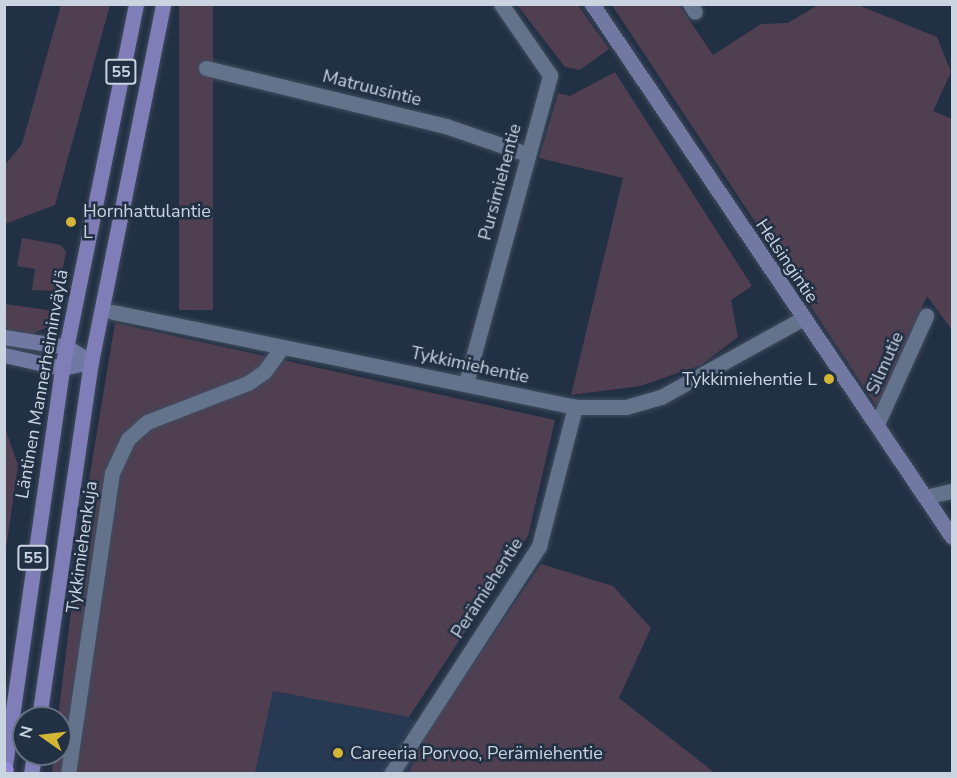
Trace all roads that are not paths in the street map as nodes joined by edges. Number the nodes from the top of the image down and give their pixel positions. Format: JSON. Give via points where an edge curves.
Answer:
{"nodes":[{"id":1,"x":136,"y":4,"type":"edge"},
{"id":2,"x":164,"y":4,"type":"edge"},
{"id":3,"x":501,"y":4,"type":"edge"},
{"id":4,"x":592,"y":4,"type":"edge"},
{"id":5,"x":206,"y":68,"type":"dead end"},
{"id":6,"x":527,"y":154,"type":"junction"},
{"id":7,"x":113,"y":312,"type":"dead end"},
{"id":8,"x":926,"y":316,"type":"dead end"},
{"id":9,"x":802,"y":319,"type":"junction"},
{"id":10,"x":4,"y":337,"type":"edge"},
{"id":11,"x":67,"y":347,"type":"junction"},
{"id":12,"x":282,"y":347,"type":"junction"},
{"id":13,"x":4,"y":355,"type":"edge"},
{"id":14,"x":91,"y":362,"type":"junction"},
{"id":15,"x":62,"y":368,"type":"junction"},
{"id":16,"x":466,"y":383,"type":"junction"},
{"id":17,"x":575,"y":407,"type":"junction"},
{"id":18,"x":877,"y":424,"type":"junction"},
{"id":19,"x":952,"y":491,"type":"edge"},
{"id":20,"x":925,"y":497,"type":"junction"},
{"id":21,"x":952,"y":537,"type":"edge"},
{"id":22,"x":41,"y":706,"type":"edge"},
{"id":23,"x":5,"y":771,"type":"edge"},
{"id":24,"x":68,"y":774,"type":"edge"},
{"id":25,"x":391,"y":774,"type":"edge"}],
"edges":[{"from":1,"to":11,"type":"main road","name":"Läntinen Mannerheiminväylä","number":"55"},
{"from":2,"to":14,"type":"main road","number":"55"},
{"from":3,"to":6,"type":"street","name":"Pursimiehentie","via":[[550,75]]},
{"from":4,"to":9,"type":"main road","name":"Helsingintie"},
{"from":5,"to":6,"type":"street","name":"Matruusintie","via":[[446,126]]},
{"from":6,"to":16,"type":"street","name":"Pursimiehentie"},
{"from":7,"to":12,"type":"street","name":"Tykkimiehentie"},
{"from":8,"to":18,"type":"street","name":"Silmutie"},
{"from":9,"to":17,"type":"street","name":"Tykkimiehentie","via":[[661,397],[626,406]]},
{"from":9,"to":18,"type":"main road","name":"Helsingintie"},
{"from":10,"to":11,"type":"main road"},
{"from":11,"to":14,"type":"main road"},
{"from":11,"to":15,"type":"main road","name":"Läntinen Mannerheiminväylä","number":"55"},
{"from":12,"to":16,"type":"street","name":"Tykkimiehentie"},
{"from":12,"to":24,"type":"street","name":"Tykkimiehenkuja","via":[[248,383],[147,422],[128,439],[112,473]]},
{"from":13,"to":15,"type":"main road"},
{"from":14,"to":15,"type":"main road"},
{"from":14,"to":22,"type":"main road","number":"55"},
{"from":15,"to":23,"type":"main road","name":"Läntinen Mannerheiminväylä","number":"55"},
{"from":16,"to":17,"type":"street","name":"Tykkimiehentie"},
{"from":17,"to":25,"type":"street","name":"Perämiehentie","via":[[539,546]]},
{"from":18,"to":20,"type":"main road","name":"Helsingintie"},
{"from":19,"to":20,"type":"street"},
{"from":20,"to":21,"type":"main road","name":"Helsingintie"}]}
